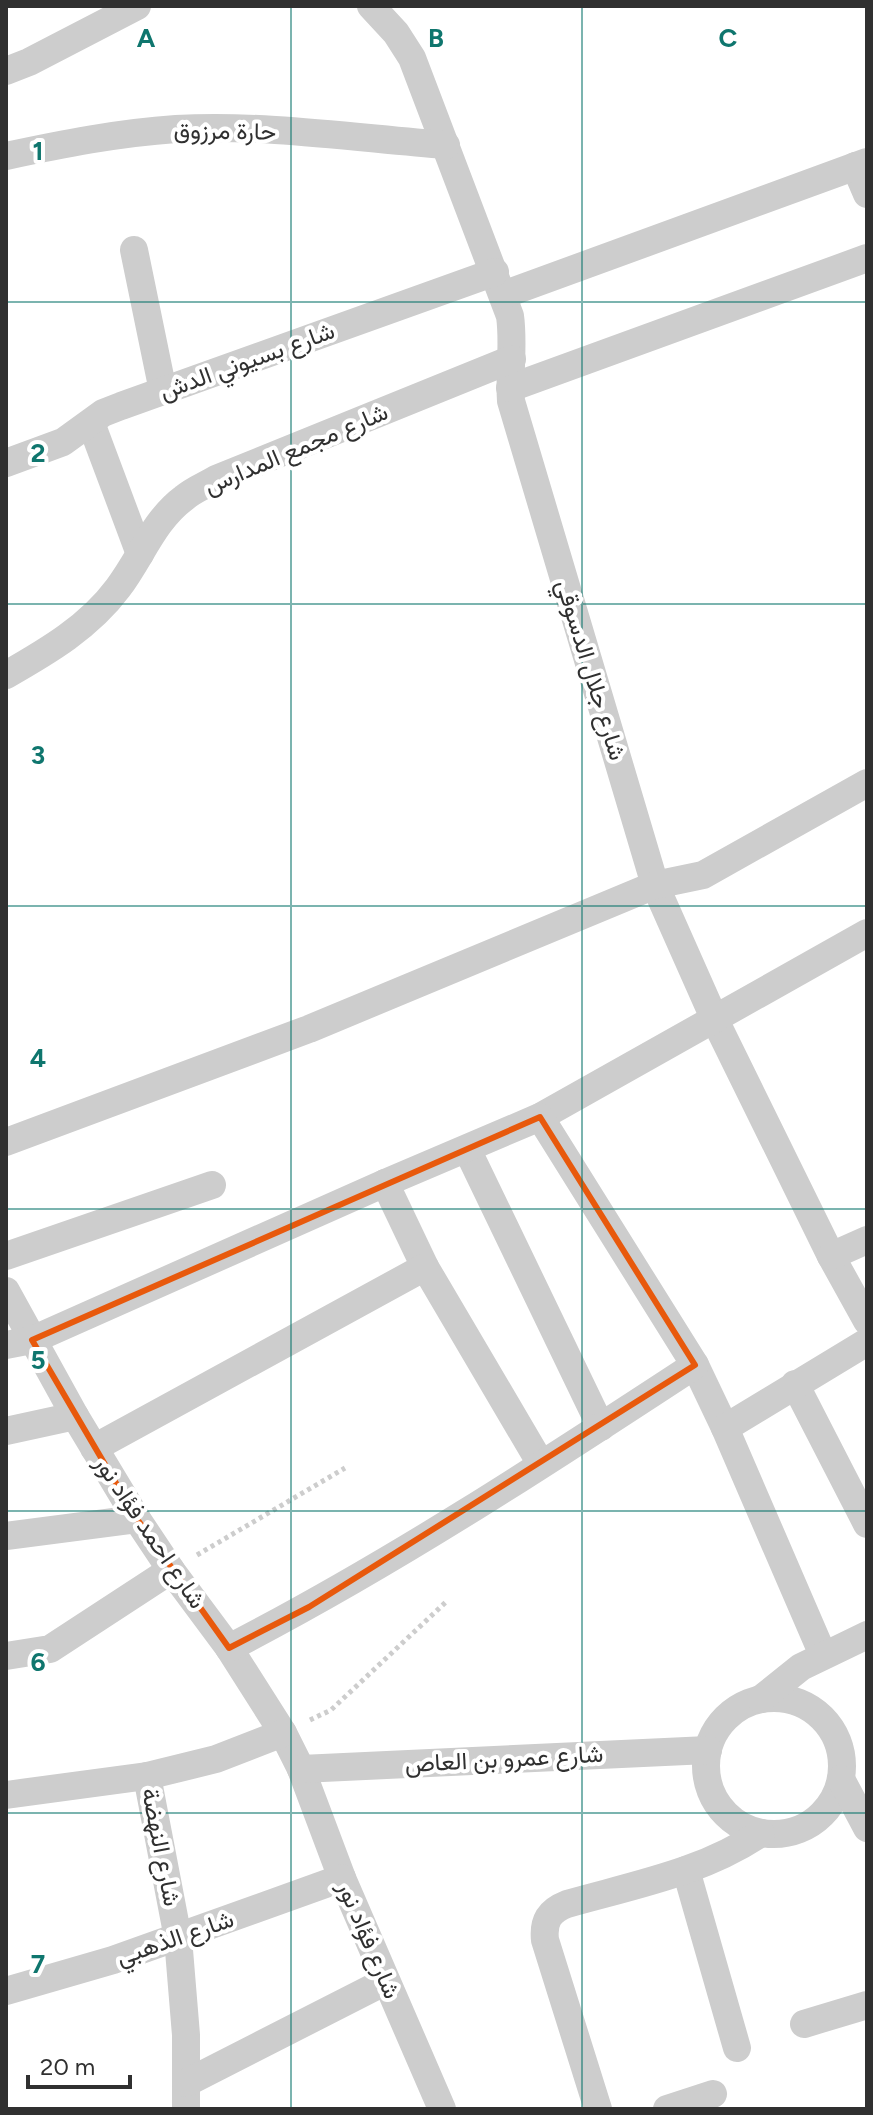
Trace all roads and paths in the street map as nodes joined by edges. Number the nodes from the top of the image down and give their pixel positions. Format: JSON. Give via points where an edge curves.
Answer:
{"nodes":[{"id":1,"x":137,"y":6,"type":"edge"},
{"id":2,"x":371,"y":6,"type":"edge"},
{"id":3,"x":6,"y":71,"type":"edge"},
{"id":4,"x":446,"y":145,"type":"junction"},
{"id":5,"x":6,"y":156,"type":"edge"},
{"id":6,"x":861,"y":164,"type":"edge"},
{"id":7,"x":867,"y":194,"type":"edge"},
{"id":8,"x":134,"y":250,"type":"dead end"},
{"id":9,"x":867,"y":258,"type":"edge"},
{"id":10,"x":499,"y":283,"type":"junction"},
{"id":11,"x":512,"y":359,"type":"junction"},
{"id":12,"x":510,"y":388,"type":"junction"},
{"id":13,"x":163,"y":391,"type":"junction"},
{"id":14,"x":91,"y":423,"type":"junction"},
{"id":15,"x":6,"y":463,"type":"edge"},
{"id":16,"x":140,"y":554,"type":"junction"},
{"id":17,"x":6,"y":675,"type":"edge"},
{"id":18,"x":867,"y":783,"type":"edge"},
{"id":19,"x":655,"y":885,"type":"junction"},
{"id":20,"x":867,"y":933,"type":"edge"},
{"id":21,"x":714,"y":1018,"type":"junction"},
{"id":22,"x":540,"y":1117,"type":"junction"},
{"id":23,"x":6,"y":1142,"type":"edge"},
{"id":24,"x":467,"y":1149,"type":"junction"},
{"id":25,"x":385,"y":1183,"type":"junction"},
{"id":26,"x":212,"y":1185,"type":"dead end"},
{"id":27,"x":867,"y":1240,"type":"edge"},
{"id":28,"x":6,"y":1256,"type":"edge"},
{"id":29,"x":831,"y":1256,"type":"junction"},
{"id":30,"x":425,"y":1267,"type":"junction"},
{"id":31,"x":6,"y":1291,"type":"edge"},
{"id":32,"x":867,"y":1321,"type":"edge"},
{"id":33,"x":867,"y":1342,"type":"edge"},
{"id":34,"x":19,"y":1343,"type":"edge"},
{"id":35,"x":695,"y":1365,"type":"junction"},
{"id":36,"x":795,"y":1384,"type":"junction"},
{"id":37,"x":75,"y":1416,"type":"junction"},
{"id":38,"x":601,"y":1427,"type":"junction"},
{"id":39,"x":725,"y":1428,"type":"junction"},
{"id":40,"x":6,"y":1431,"type":"edge"},
{"id":41,"x":94,"y":1448,"type":"junction"},
{"id":42,"x":541,"y":1464,"type":"junction"},
{"id":43,"x":345,"y":1468,"type":"dead end"},
{"id":44,"x":137,"y":1519,"type":"junction"},
{"id":45,"x":867,"y":1524,"type":"edge"},
{"id":46,"x":6,"y":1536,"type":"edge"},
{"id":47,"x":171,"y":1570,"type":"junction"},
{"id":48,"x":447,"y":1601,"type":"dead end"},
{"id":49,"x":867,"y":1635,"type":"edge"},
{"id":50,"x":229,"y":1648,"type":"junction"},
{"id":51,"x":823,"y":1655,"type":"junction"},
{"id":52,"x":6,"y":1656,"type":"edge"},
{"id":53,"x":761,"y":1699,"type":"junction"},
{"id":54,"x":283,"y":1733,"type":"junction"},
{"id":55,"x":708,"y":1750,"type":"junction"},
{"id":56,"x":301,"y":1769,"type":"junction"},
{"id":57,"x":147,"y":1776,"type":"junction"},
{"id":58,"x":841,"y":1779,"type":"junction"},
{"id":59,"x":6,"y":1795,"type":"edge"},
{"id":60,"x":867,"y":1828,"type":"edge"},
{"id":61,"x":761,"y":1833,"type":"junction"},
{"id":62,"x":686,"y":1870,"type":"junction"},
{"id":63,"x":342,"y":1878,"type":"junction"},
{"id":64,"x":178,"y":1938,"type":"junction"},
{"id":65,"x":386,"y":1981,"type":"junction"},
{"id":66,"x":6,"y":1991,"type":"edge"},
{"id":67,"x":867,"y":2005,"type":"edge"},
{"id":68,"x":804,"y":2024,"type":"dead end"},
{"id":69,"x":737,"y":2048,"type":"dead end"},
{"id":70,"x":713,"y":2094,"type":"dead end"},
{"id":71,"x":180,"y":2101,"type":"edge"},
{"id":72,"x":442,"y":2109,"type":"edge"},
{"id":73,"x":598,"y":2109,"type":"edge"},
{"id":74,"x":667,"y":2109,"type":"edge"}],
"edges":[{"from":1,"to":3,"type":"street"},
{"from":2,"to":4,"type":"street","name":"شارع جلال الدسوقي","via":[[412,58]]},
{"from":4,"to":5,"type":"street","name":"حارة مرزوق","via":[[179,129],[124,133]]},
{"from":4,"to":10,"type":"street","name":"شارع جلال الدسوقي"},
{"from":6,"to":7,"type":"street"},
{"from":6,"to":10,"type":"street","name":"شارع بسيوني الدش"},
{"from":8,"to":13,"type":"street"},
{"from":9,"to":12,"type":"street"},
{"from":10,"to":11,"type":"street","name":"شارع جلال الدسوقي","via":[[510,316]]},
{"from":10,"to":13,"type":"street","name":"شارع بسيوني الدش"},
{"from":11,"to":12,"type":"street","name":"شارع جلال الدسوقي"},
{"from":11,"to":16,"type":"street","name":"شارع مجمع المدارس","via":[[216,479],[184,497]]},
{"from":12,"to":19,"type":"street","name":"شارع جلال الدسوقي"},
{"from":13,"to":14,"type":"street","name":"شارع بسيوني الدش","via":[[103,413]]},
{"from":14,"to":15,"type":"street","name":"شارع بسيوني الدش","via":[[63,442]]},
{"from":14,"to":16,"type":"street"},
{"from":16,"to":17,"type":"street","name":"شارع مجمع المدارس","via":[[91,618],[60,644]]},
{"from":18,"to":19,"type":"street","via":[[703,875]]},
{"from":19,"to":21,"type":"street","name":"شارع جلال الدسوقي"},
{"from":19,"to":23,"type":"street","via":[[309,1029]]},
{"from":20,"to":21,"type":"street"},
{"from":21,"to":22,"type":"street"},
{"from":21,"to":29,"type":"street","name":"شارع جلال الدسوقي"},
{"from":22,"to":24,"type":"street"},
{"from":22,"to":35,"type":"street"},
{"from":24,"to":25,"type":"street"},
{"from":24,"to":38,"type":"street"},
{"from":25,"to":30,"type":"street"},
{"from":25,"to":34,"type":"street"},
{"from":26,"to":28,"type":"street"},
{"from":27,"to":29,"type":"street"},
{"from":29,"to":32,"type":"street","name":"شارع جلال الدسوقي"},
{"from":30,"to":41,"type":"street"},
{"from":30,"to":42,"type":"street"},
{"from":31,"to":34,"type":"street","name":"شارع احمد فؤاد نور"},
{"from":33,"to":36,"type":"street"},
{"from":34,"to":37,"type":"street","name":"شارع احمد فؤاد نور"},
{"from":35,"to":38,"type":"street"},
{"from":35,"to":39,"type":"street"},
{"from":36,"to":39,"type":"street"},
{"from":36,"to":45,"type":"street"},
{"from":37,"to":40,"type":"street"},
{"from":37,"to":41,"type":"street","name":"شارع احمد فؤاد نور"},
{"from":38,"to":42,"type":"street"},
{"from":39,"to":51,"type":"street"},
{"from":41,"to":44,"type":"street","name":"شارع احمد فؤاد نور"},
{"from":42,"to":50,"type":"street","via":[[309,1607]]},
{"from":43,"to":47,"type":"path"},
{"from":44,"to":46,"type":"street"},
{"from":44,"to":47,"type":"street","name":"شارع احمد فؤاد نور"},
{"from":47,"to":50,"type":"street","name":"شارع احمد فؤاد نور"},
{"from":47,"to":52,"type":"street","via":[[50,1649]]},
{"from":48,"to":54,"type":"path","via":[[331,1710]]},
{"from":49,"to":51,"type":"street"},
{"from":50,"to":54,"type":"street","name":"شارع احمد فؤاد نور"},
{"from":51,"to":53,"type":"street"},
{"from":53,"to":55,"type":"street","via":[[727,1717]]},
{"from":53,"to":58,"type":"street","via":[[799,1702],[816,1712],[838,1742]]},
{"from":54,"to":56,"type":"street","name":"شارع احمد فؤاد نور"},
{"from":54,"to":57,"type":"street","via":[[216,1759]]},
{"from":55,"to":56,"type":"street","name":"شارع عمرو بن العاص"},
{"from":55,"to":61,"type":"street","via":[[709,1786],[717,1803],[729,1817]]},
{"from":56,"to":63,"type":"street","name":"شارع فؤاد نور"},
{"from":57,"to":59,"type":"street"},
{"from":57,"to":64,"type":"street","name":"شارع النهضة"},
{"from":58,"to":60,"type":"street"},
{"from":58,"to":61,"type":"street","via":[[825,1810],[812,1822],[797,1830]]},
{"from":61,"to":62,"type":"street"},
{"from":62,"to":69,"type":"street"},
{"from":62,"to":73,"type":"street","via":[[567,1904],[548,1917],[545,1940]]},
{"from":63,"to":64,"type":"street","name":"شارع الذهبي"},
{"from":63,"to":65,"type":"street","name":"شارع فؤاد نور"},
{"from":64,"to":66,"type":"street","name":"شارع الذهبي"},
{"from":64,"to":71,"type":"street","name":"شارع النهضة","via":[[184,1987]]},
{"from":65,"to":71,"type":"street"},
{"from":65,"to":72,"type":"street","name":"شارع فؤاد نور"},
{"from":67,"to":68,"type":"street"},
{"from":70,"to":74,"type":"street"}]}
